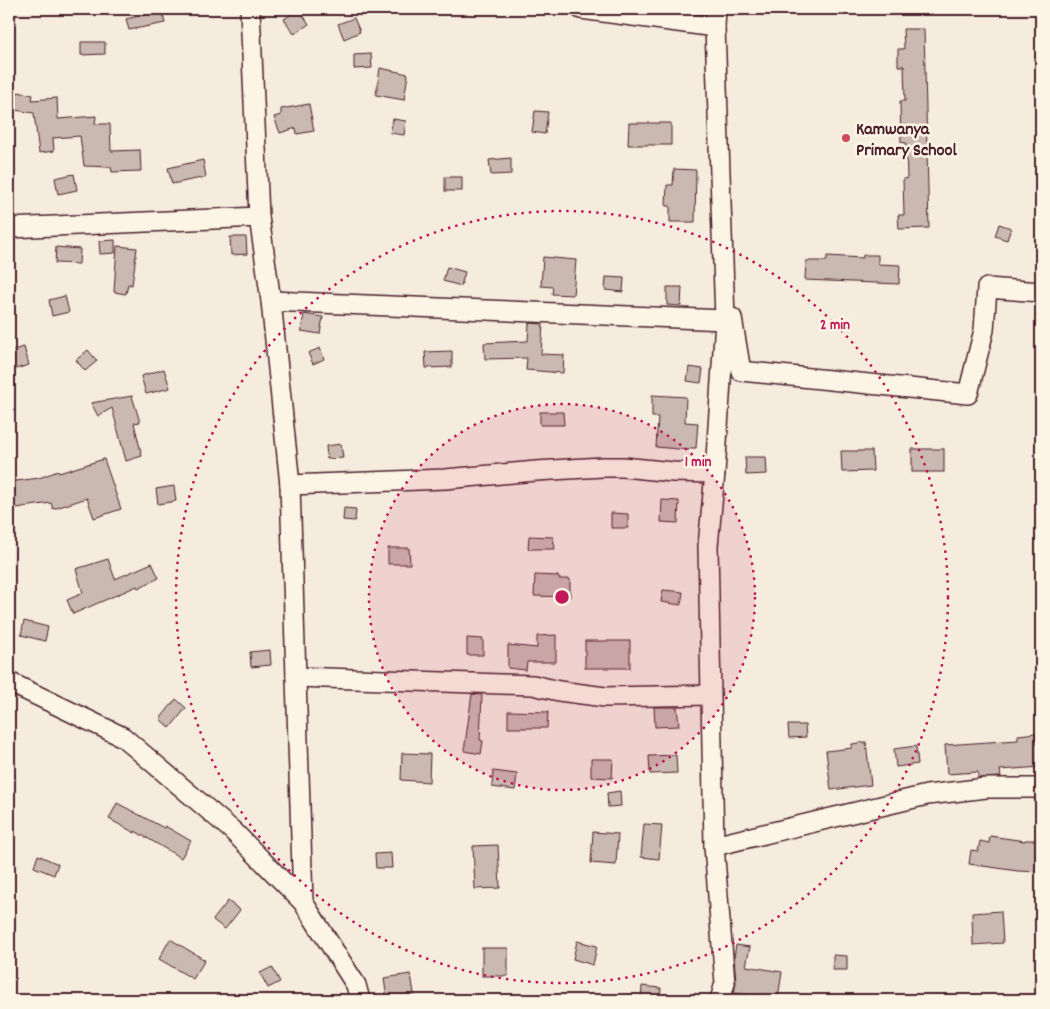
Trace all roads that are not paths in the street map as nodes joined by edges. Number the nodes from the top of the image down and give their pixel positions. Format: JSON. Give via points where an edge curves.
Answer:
{"nodes":[{"id":1,"x":250,"y":9,"type":"edge"},
{"id":2,"x":581,"y":9,"type":"edge"},
{"id":3,"x":716,"y":18,"type":"edge"},
{"id":4,"x":259,"y":217,"type":"junction"},
{"id":5,"x":9,"y":228,"type":"edge"},
{"id":6,"x":723,"y":265,"type":"junction"},
{"id":7,"x":1041,"y":292,"type":"edge"},
{"id":8,"x":271,"y":301,"type":"junction"},
{"id":9,"x":724,"y":320,"type":"junction"},
{"id":10,"x":715,"y":472,"type":"junction"},
{"id":11,"x":290,"y":484,"type":"junction"},
{"id":12,"x":296,"y":677,"type":"junction"},
{"id":13,"x":9,"y":682,"type":"edge"},
{"id":14,"x":710,"y":695,"type":"junction"},
{"id":15,"x":1041,"y":788,"type":"edge"},
{"id":16,"x":714,"y":846,"type":"junction"},
{"id":17,"x":303,"y":902,"type":"junction"},
{"id":18,"x":360,"y":1000,"type":"edge"},
{"id":19,"x":720,"y":1000,"type":"edge"}],
"edges":[{"from":1,"to":4,"type":"street"},
{"from":2,"to":3,"type":"street"},
{"from":3,"to":6,"type":"street"},
{"from":4,"to":5,"type":"street"},
{"from":4,"to":8,"type":"street"},
{"from":6,"to":7,"type":"street","via":[[742,371],[968,394],[984,330],[987,288]]},
{"from":6,"to":9,"type":"street"},
{"from":8,"to":9,"type":"street"},
{"from":8,"to":11,"type":"street"},
{"from":9,"to":10,"type":"street"},
{"from":10,"to":11,"type":"street","via":[[602,467],[445,479]]},
{"from":10,"to":14,"type":"street","via":[[708,546]]},
{"from":11,"to":12,"type":"street"},
{"from":12,"to":14,"type":"street","via":[[533,685],[604,697]]},
{"from":12,"to":17,"type":"street"},
{"from":13,"to":17,"type":"street","via":[[123,737],[233,830]]},
{"from":14,"to":16,"type":"street"},
{"from":15,"to":16,"type":"street","via":[[986,788],[927,794]]},
{"from":16,"to":19,"type":"street","via":[[725,982]]},
{"from":17,"to":18,"type":"street","via":[[356,985]]}]}
